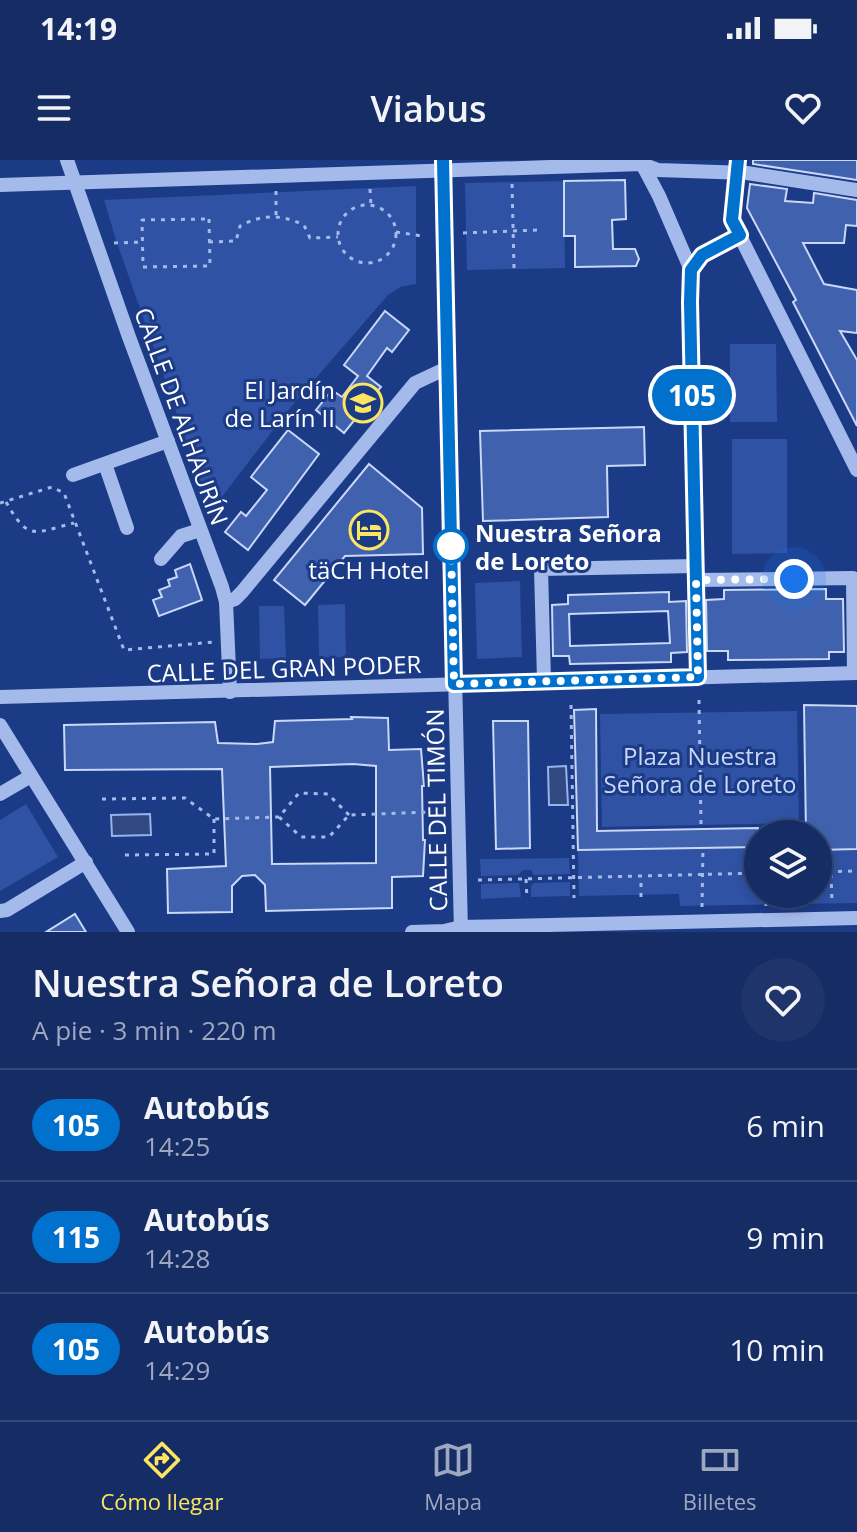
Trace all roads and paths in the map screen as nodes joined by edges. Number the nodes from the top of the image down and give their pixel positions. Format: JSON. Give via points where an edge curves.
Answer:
{"nodes":[{"id":1,"x":67,"y":160,"type":"edge"},
{"id":2,"x":641,"y":162,"type":"edge"},
{"id":3,"x":443,"y":165,"type":"edge"},
{"id":4,"x":738,"y":166,"type":"edge"},
{"id":5,"x":512,"y":180,"type":"dead end"},
{"id":6,"x":76,"y":183,"type":"junction"},
{"id":7,"x":0,"y":185,"type":"edge"},
{"id":8,"x":370,"y":186,"type":"dead end"},
{"id":9,"x":275,"y":190,"type":"dead end"},
{"id":10,"x":857,"y":190,"type":"edge"},
{"id":11,"x":371,"y":205,"type":"junction"},
{"id":12,"x":276,"y":215,"type":"junction"},
{"id":13,"x":537,"y":230,"type":"dead end"},
{"id":14,"x":514,"y":231,"type":"junction"},
{"id":15,"x":396,"y":232,"type":"junction"},
{"id":16,"x":463,"y":233,"type":"dead end"},
{"id":17,"x":740,"y":235,"type":"junction"},
{"id":18,"x":422,"y":236,"type":"dead end"},
{"id":19,"x":338,"y":237,"type":"junction"},
{"id":20,"x":142,"y":242,"type":"junction"},
{"id":21,"x":209,"y":242,"type":"junction"},
{"id":22,"x":109,"y":243,"type":"dead end"},
{"id":23,"x":514,"y":268,"type":"dead end"},
{"id":24,"x":691,"y":270,"type":"junction"},
{"id":25,"x":447,"y":368,"type":"junction"},
{"id":26,"x":168,"y":441,"type":"junction"},
{"id":27,"x":105,"y":464,"type":"junction"},
{"id":28,"x":857,"y":470,"type":"edge"},
{"id":29,"x":73,"y":475,"type":"dead end"},
{"id":30,"x":3,"y":502,"type":"edge"},
{"id":31,"x":74,"y":523,"type":"junction"},
{"id":32,"x":127,"y":528,"type":"dead end"},
{"id":33,"x":200,"y":530,"type":"junction"},
{"id":34,"x":161,"y":559,"type":"dead end"},
{"id":35,"x":696,"y":573,"type":"junction"},
{"id":36,"x":226,"y":602,"type":"junction"},
{"id":37,"x":214,"y":642,"type":"dead end"},
{"id":38,"x":856,"y":673,"type":"edge"},
{"id":39,"x":698,"y":677,"type":"junction"},
{"id":40,"x":544,"y":680,"type":"junction"},
{"id":41,"x":454,"y":684,"type":"junction"},
{"id":42,"x":230,"y":692,"type":"junction"},
{"id":43,"x":0,"y":697,"type":"edge"},
{"id":44,"x":699,"y":700,"type":"dead end"},
{"id":45,"x":571,"y":705,"type":"dead end"},
{"id":46,"x":0,"y":725,"type":"edge"},
{"id":47,"x":31,"y":776,"type":"junction"},
{"id":48,"x":0,"y":794,"type":"edge"},
{"id":49,"x":102,"y":799,"type":"dead end"},
{"id":50,"x":431,"y":812,"type":"dead end"},
{"id":51,"x":349,"y":815,"type":"junction"},
{"id":52,"x":279,"y":817,"type":"junction"},
{"id":53,"x":214,"y":819,"type":"junction"},
{"id":54,"x":701,"y":825,"type":"dead end"},
{"id":55,"x":703,"y":848,"type":"dead end"},
{"id":56,"x":125,"y":855,"type":"dead end"},
{"id":57,"x":86,"y":862,"type":"junction"},
{"id":58,"x":855,"y":871,"type":"edge"},
{"id":59,"x":832,"y":872,"type":"edge"},
{"id":60,"x":744,"y":873,"type":"edge"},
{"id":61,"x":701,"y":874,"type":"junction"},
{"id":62,"x":641,"y":875,"type":"junction"},
{"id":63,"x":574,"y":877,"type":"junction"},
{"id":64,"x":526,"y":878,"type":"junction"},
{"id":65,"x":478,"y":880,"type":"dead end"},
{"id":66,"x":641,"y":897,"type":"dead end"},
{"id":67,"x":574,"y":898,"type":"dead end"},
{"id":68,"x":527,"y":899,"type":"dead end"},
{"id":69,"x":0,"y":911,"type":"edge"},
{"id":70,"x":857,"y":918,"type":"edge"},
{"id":71,"x":702,"y":920,"type":"edge"},
{"id":72,"x":461,"y":930,"type":"edge"},
{"id":73,"x":128,"y":932,"type":"edge"},
{"id":74,"x":412,"y":932,"type":"edge"}],
"edges":[{"from":1,"to":6,"type":"street","name":"CALLE DE ALHAURÍN"},
{"from":2,"to":3,"type":"street"},
{"from":2,"to":4,"type":"street","via":[[658,170]]},
{"from":2,"to":24,"type":"street"},
{"from":3,"to":6,"type":"street"},
{"from":3,"to":25,"type":"street","name":"CALLE DEL TIMÓN"},
{"from":4,"to":10,"type":"street"},
{"from":4,"to":17,"type":"street","via":[[732,220]]},
{"from":5,"to":14,"type":"path"},
{"from":6,"to":7,"type":"street"},
{"from":6,"to":26,"type":"street","name":"CALLE DE ALHAURÍN"},
{"from":8,"to":11,"type":"path"},
{"from":9,"to":12,"type":"path"},
{"from":11,"to":15,"type":"path","via":[[391,217]]},
{"from":11,"to":19,"type":"path","via":[[349,211]]},
{"from":12,"to":19,"type":"path","via":[[304,225],[310,238]]},
{"from":12,"to":21,"type":"path","via":[[240,226],[236,241]]},
{"from":13,"to":14,"type":"path"},
{"from":14,"to":16,"type":"path"},
{"from":14,"to":23,"type":"path"},
{"from":15,"to":18,"type":"path"},
{"from":15,"to":19,"type":"path","via":[[388,255],[374,262],[353,260]]},
{"from":17,"to":24,"type":"street","via":[[702,255]]},
{"from":17,"to":28,"type":"street"},
{"from":20,"to":21,"type":"path","via":[[142,220],[209,219]]},
{"from":20,"to":21,"type":"path","via":[[143,267],[210,266]]},
{"from":20,"to":22,"type":"path"},
{"from":24,"to":35,"type":"street"},
{"from":25,"to":36,"type":"street","via":[[415,383],[242,592]]},
{"from":25,"to":41,"type":"street","name":"CALLE DEL TIMÓN"},
{"from":26,"to":27,"type":"street"},
{"from":26,"to":33,"type":"street","name":"CALLE DE ALHAURÍN"},
{"from":27,"to":29,"type":"street"},
{"from":27,"to":32,"type":"street"},
{"from":30,"to":31,"type":"path","via":[[27,530]]},
{"from":30,"to":31,"type":"path","via":[[52,487],[64,493]]},
{"from":31,"to":37,"type":"path","via":[[124,650]]},
{"from":33,"to":34,"type":"street","via":[[181,536]]},
{"from":33,"to":36,"type":"street","name":"CALLE DE ALHAURÍN"},
{"from":35,"to":38,"type":"street","via":[[853,578]]},
{"from":35,"to":39,"type":"street"},
{"from":35,"to":40,"type":"street","via":[[541,569]]},
{"from":36,"to":42,"type":"street","name":"CALLE DE ALHAURÍN"},
{"from":38,"to":39,"type":"street","name":"CALLE DEL GRAN PODER"},
{"from":39,"to":40,"type":"street","name":"CALLE DEL GRAN PODER"},
{"from":40,"to":41,"type":"street","name":"CALLE DEL GRAN PODER"},
{"from":41,"to":42,"type":"street","name":"CALLE DEL GRAN PODER"},
{"from":41,"to":72,"type":"street","name":"CALLE DEL TIMÓN"},
{"from":42,"to":43,"type":"street","name":"CALLE DEL GRAN PODER"},
{"from":44,"to":54,"type":"path"},
{"from":45,"to":63,"type":"path"},
{"from":46,"to":47,"type":"street"},
{"from":47,"to":48,"type":"street"},
{"from":47,"to":57,"type":"street"},
{"from":49,"to":53,"type":"path","via":[[185,798]]},
{"from":50,"to":51,"type":"path"},
{"from":51,"to":52,"type":"path","via":[[329,837],[301,837]]},
{"from":51,"to":52,"type":"path","via":[[328,794],[299,793]]},
{"from":52,"to":53,"type":"path"},
{"from":53,"to":56,"type":"path","via":[[214,854]]},
{"from":55,"to":61,"type":"path"},
{"from":57,"to":69,"type":"street"},
{"from":57,"to":73,"type":"street"},
{"from":58,"to":59,"type":"path"},
{"from":60,"to":61,"type":"path"},
{"from":61,"to":62,"type":"path"},
{"from":61,"to":71,"type":"path"},
{"from":62,"to":63,"type":"path"},
{"from":62,"to":66,"type":"path"},
{"from":63,"to":64,"type":"path"},
{"from":63,"to":67,"type":"path"},
{"from":64,"to":65,"type":"path"},
{"from":64,"to":68,"type":"path"},
{"from":70,"to":71,"type":"street"},
{"from":71,"to":72,"type":"street"},
{"from":72,"to":74,"type":"street"}]}
